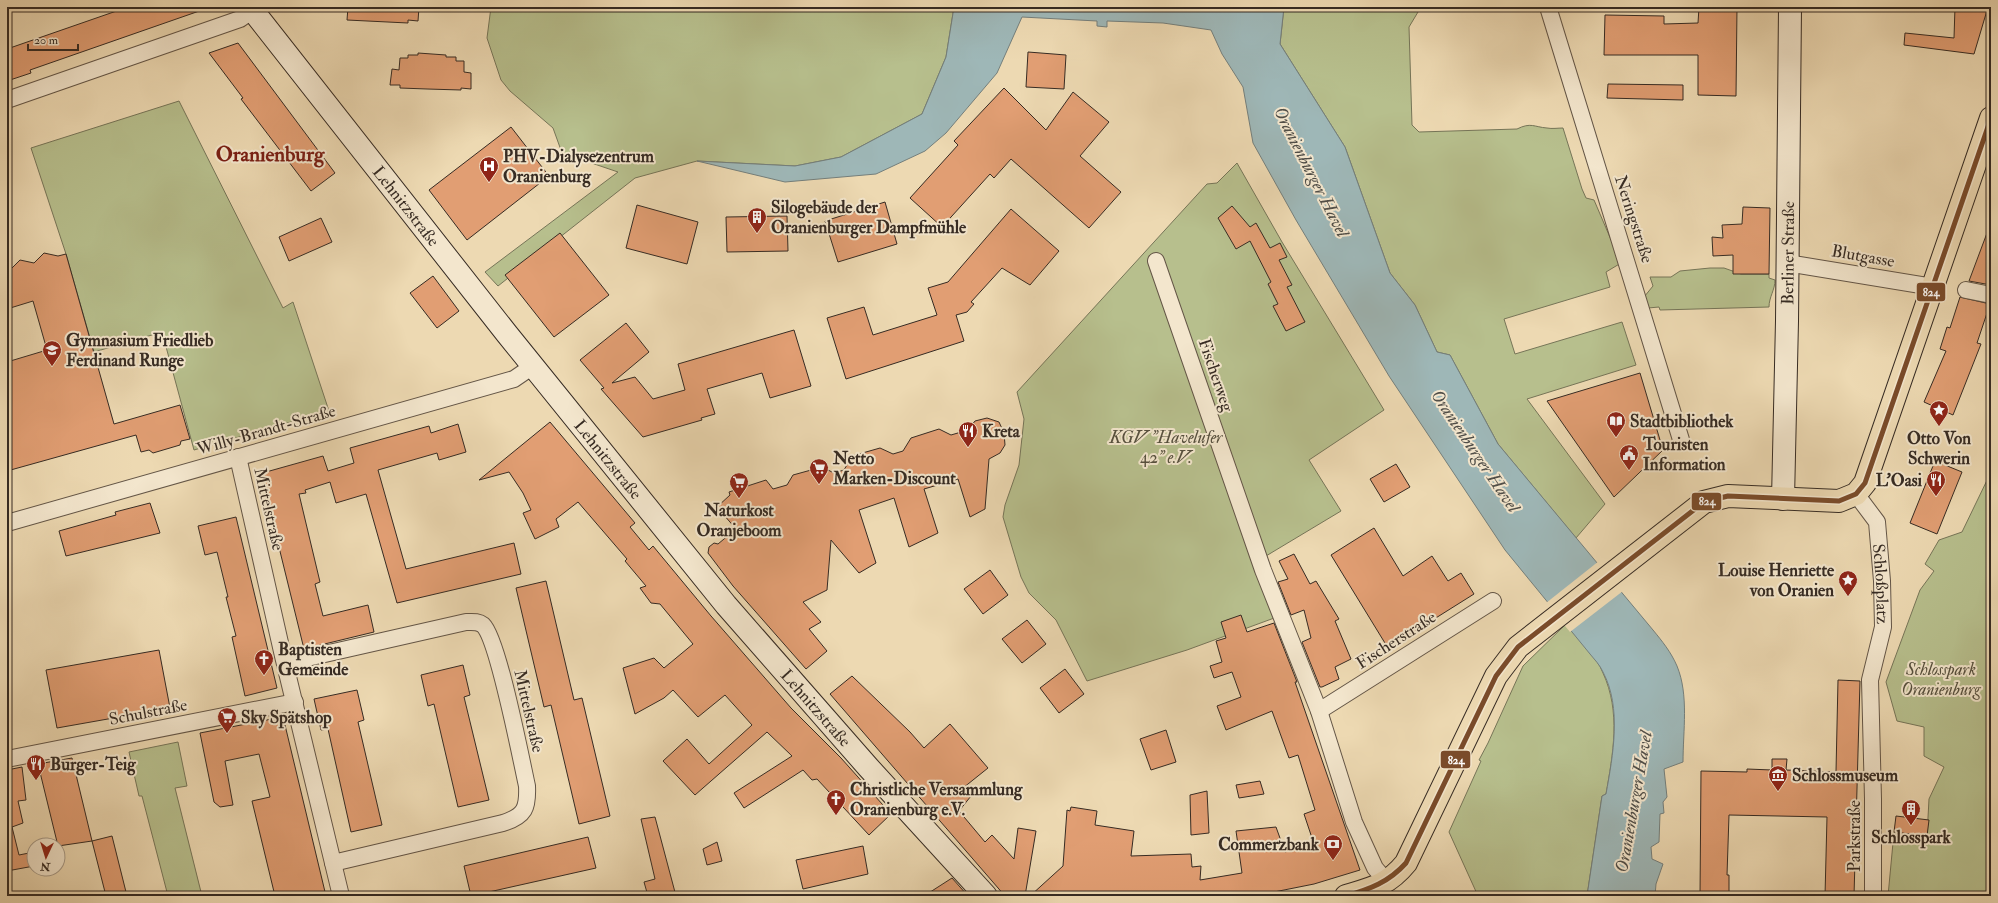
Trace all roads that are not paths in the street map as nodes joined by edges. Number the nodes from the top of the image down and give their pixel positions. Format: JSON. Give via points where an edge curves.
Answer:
{"nodes":[{"id":1,"x":1548,"y":7,"type":"edge"},
{"id":2,"x":1790,"y":7,"type":"edge"},
{"id":3,"x":251,"y":9,"type":"edge"},
{"id":4,"x":7,"y":100,"type":"edge"},
{"id":5,"x":1991,"y":118,"type":"edge"},
{"id":6,"x":1156,"y":262,"type":"dead end"},
{"id":7,"x":1787,"y":263,"type":"junction"},
{"id":8,"x":1933,"y":287,"type":"junction"},
{"id":9,"x":1966,"y":290,"type":"dead end"},
{"id":10,"x":1991,"y":295,"type":"edge"},
{"id":11,"x":533,"y":366,"type":"junction"},
{"id":12,"x":1682,"y":442,"type":"dead end"},
{"id":13,"x":238,"y":458,"type":"junction"},
{"id":14,"x":1856,"y":494,"type":"junction"},
{"id":15,"x":1783,"y":498,"type":"junction"},
{"id":16,"x":7,"y":523,"type":"edge"},
{"id":17,"x":1493,"y":601,"type":"dead end"},
{"id":18,"x":285,"y":663,"type":"junction"},
{"id":19,"x":1870,"y":680,"type":"joint"},
{"id":20,"x":295,"y":702,"type":"junction"},
{"id":21,"x":1320,"y":711,"type":"junction"},
{"id":22,"x":7,"y":759,"type":"edge"},
{"id":23,"x":333,"y":863,"type":"junction"},
{"id":24,"x":1387,"y":882,"type":"junction"},
{"id":25,"x":341,"y":896,"type":"edge"},
{"id":26,"x":986,"y":896,"type":"edge"},
{"id":27,"x":1346,"y":896,"type":"edge"},
{"id":28,"x":1873,"y":896,"type":"edge"}],
"edges":[{"from":1,"to":12,"type":"street","name":"Neringstraße"},
{"from":2,"to":7,"type":"main road","name":"Berliner Straße"},
{"from":3,"to":4,"type":"street","via":[[240,19]]},
{"from":3,"to":11,"type":"main road","name":"Lehnitzstraße"},
{"from":5,"to":8,"type":"main road"},
{"from":6,"to":21,"type":"street","name":"Fischerweg","via":[[1263,570]]},
{"from":7,"to":8,"type":"street","name":"Blutgasse"},
{"from":7,"to":15,"type":"main road","name":"Berliner Straße"},
{"from":8,"to":14,"type":"main road","via":[[1869,475]]},
{"from":9,"to":10,"type":"street"},
{"from":11,"to":13,"type":"street","name":"Willy-Brandt-Straße","via":[[514,379]]},
{"from":11,"to":26,"type":"main road","name":"Lehnitzstraße","via":[[726,605],[868,767]]},
{"from":13,"to":16,"type":"street","name":"Willy-Brandt-Straße"},
{"from":13,"to":18,"type":"street","name":"Mittelstraße"},
{"from":14,"to":15,"type":"main road","via":[[1839,501]]},
{"from":14,"to":19,"type":"street","name":"Schloßplatz","via":[[1877,522],[1882,581],[1883,627]]},
{"from":15,"to":24,"type":"main road","via":[[1728,496],[1704,502],[1518,647],[1496,676],[1414,849],[1406,863]]},
{"from":17,"to":21,"type":"street","name":"Fischerstraße"},
{"from":18,"to":20,"type":"street","name":"Mittelstraße"},
{"from":18,"to":23,"type":"street","name":"Mittelstraße","via":[[466,622],[483,625],[495,647],[527,786],[528,800],[524,812],[516,819],[503,823]]},
{"from":19,"to":28,"type":"street","name":"Parkstraße"},
{"from":20,"to":22,"type":"street","name":"Schulstraße"},
{"from":20,"to":23,"type":"street","name":"Mittelstraße"},
{"from":21,"to":24,"type":"street","via":[[1354,822],[1375,868]]},
{"from":23,"to":25,"type":"street","name":"Mittelstraße"},
{"from":24,"to":27,"type":"main road"}]}
